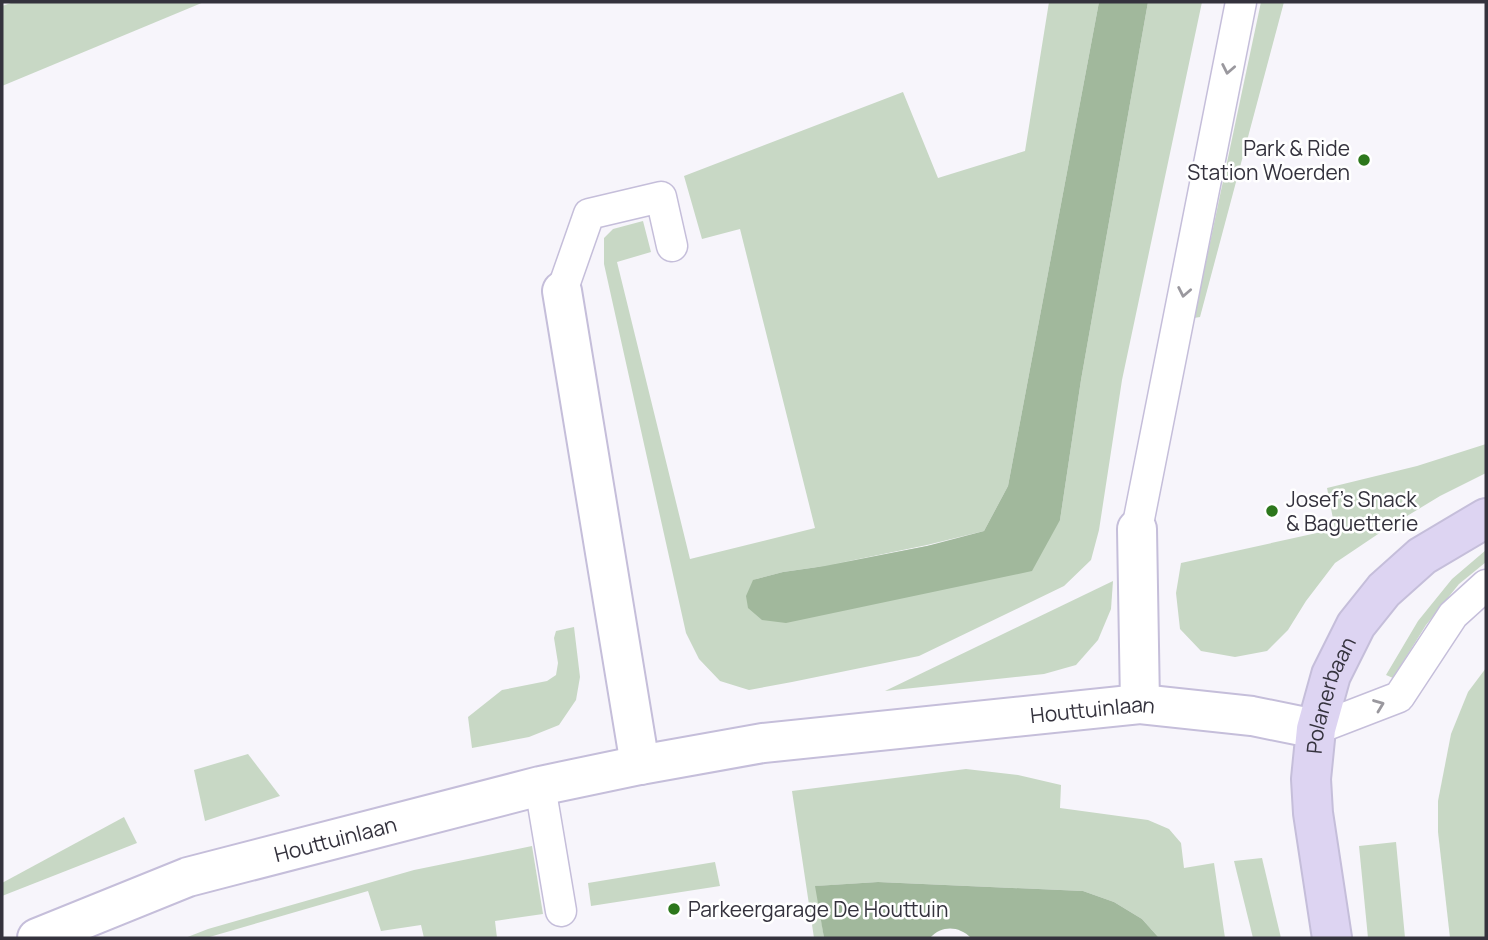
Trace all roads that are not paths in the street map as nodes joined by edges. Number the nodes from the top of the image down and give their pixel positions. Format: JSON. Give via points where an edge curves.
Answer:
{"nodes":[{"id":1,"x":1241,"y":2,"type":"edge"},
{"id":2,"x":672,"y":246,"type":"dead end"},
{"id":3,"x":562,"y":291,"type":"joint"},
{"id":4,"x":1486,"y":518,"type":"edge"},
{"id":5,"x":1137,"y":529,"type":"joint"},
{"id":6,"x":1486,"y":585,"type":"edge"},
{"id":7,"x":1140,"y":704,"type":"junction"},
{"id":8,"x":1315,"y":729,"type":"junction"},
{"id":9,"x":640,"y":765,"type":"junction"},
{"id":10,"x":540,"y":786,"type":"junction"},
{"id":11,"x":561,"y":911,"type":"dead end"},
{"id":12,"x":37,"y":938,"type":"edge"},
{"id":13,"x":1332,"y":938,"type":"edge"}],
"edges":[{"from":1,"to":5,"type":"lane","one_way":true},
{"from":2,"to":3,"type":"lane","via":[[661,197],[589,214]]},
{"from":3,"to":9,"type":"street"},
{"from":4,"to":8,"type":"main road","name":"Polanerbaan","via":[[1422,556],[1384,590],[1356,625],[1331,675]]},
{"from":5,"to":7,"type":"street"},
{"from":8,"to":6,"type":"lane","one_way":true,"via":[[1399,697],[1453,615]]},
{"from":7,"to":8,"type":"street","name":"Houttuinlaan","via":[[1252,716]]},
{"from":7,"to":9,"type":"street","name":"Houttuinlaan","via":[[763,743]]},
{"from":8,"to":13,"type":"main road","name":"Polanerbaan","via":[[1313,813]]},
{"from":9,"to":10,"type":"street","name":"Houttuinlaan"},
{"from":10,"to":11,"type":"lane"},
{"from":10,"to":12,"type":"street","name":"Houttuinlaan","via":[[188,877]]}]}
